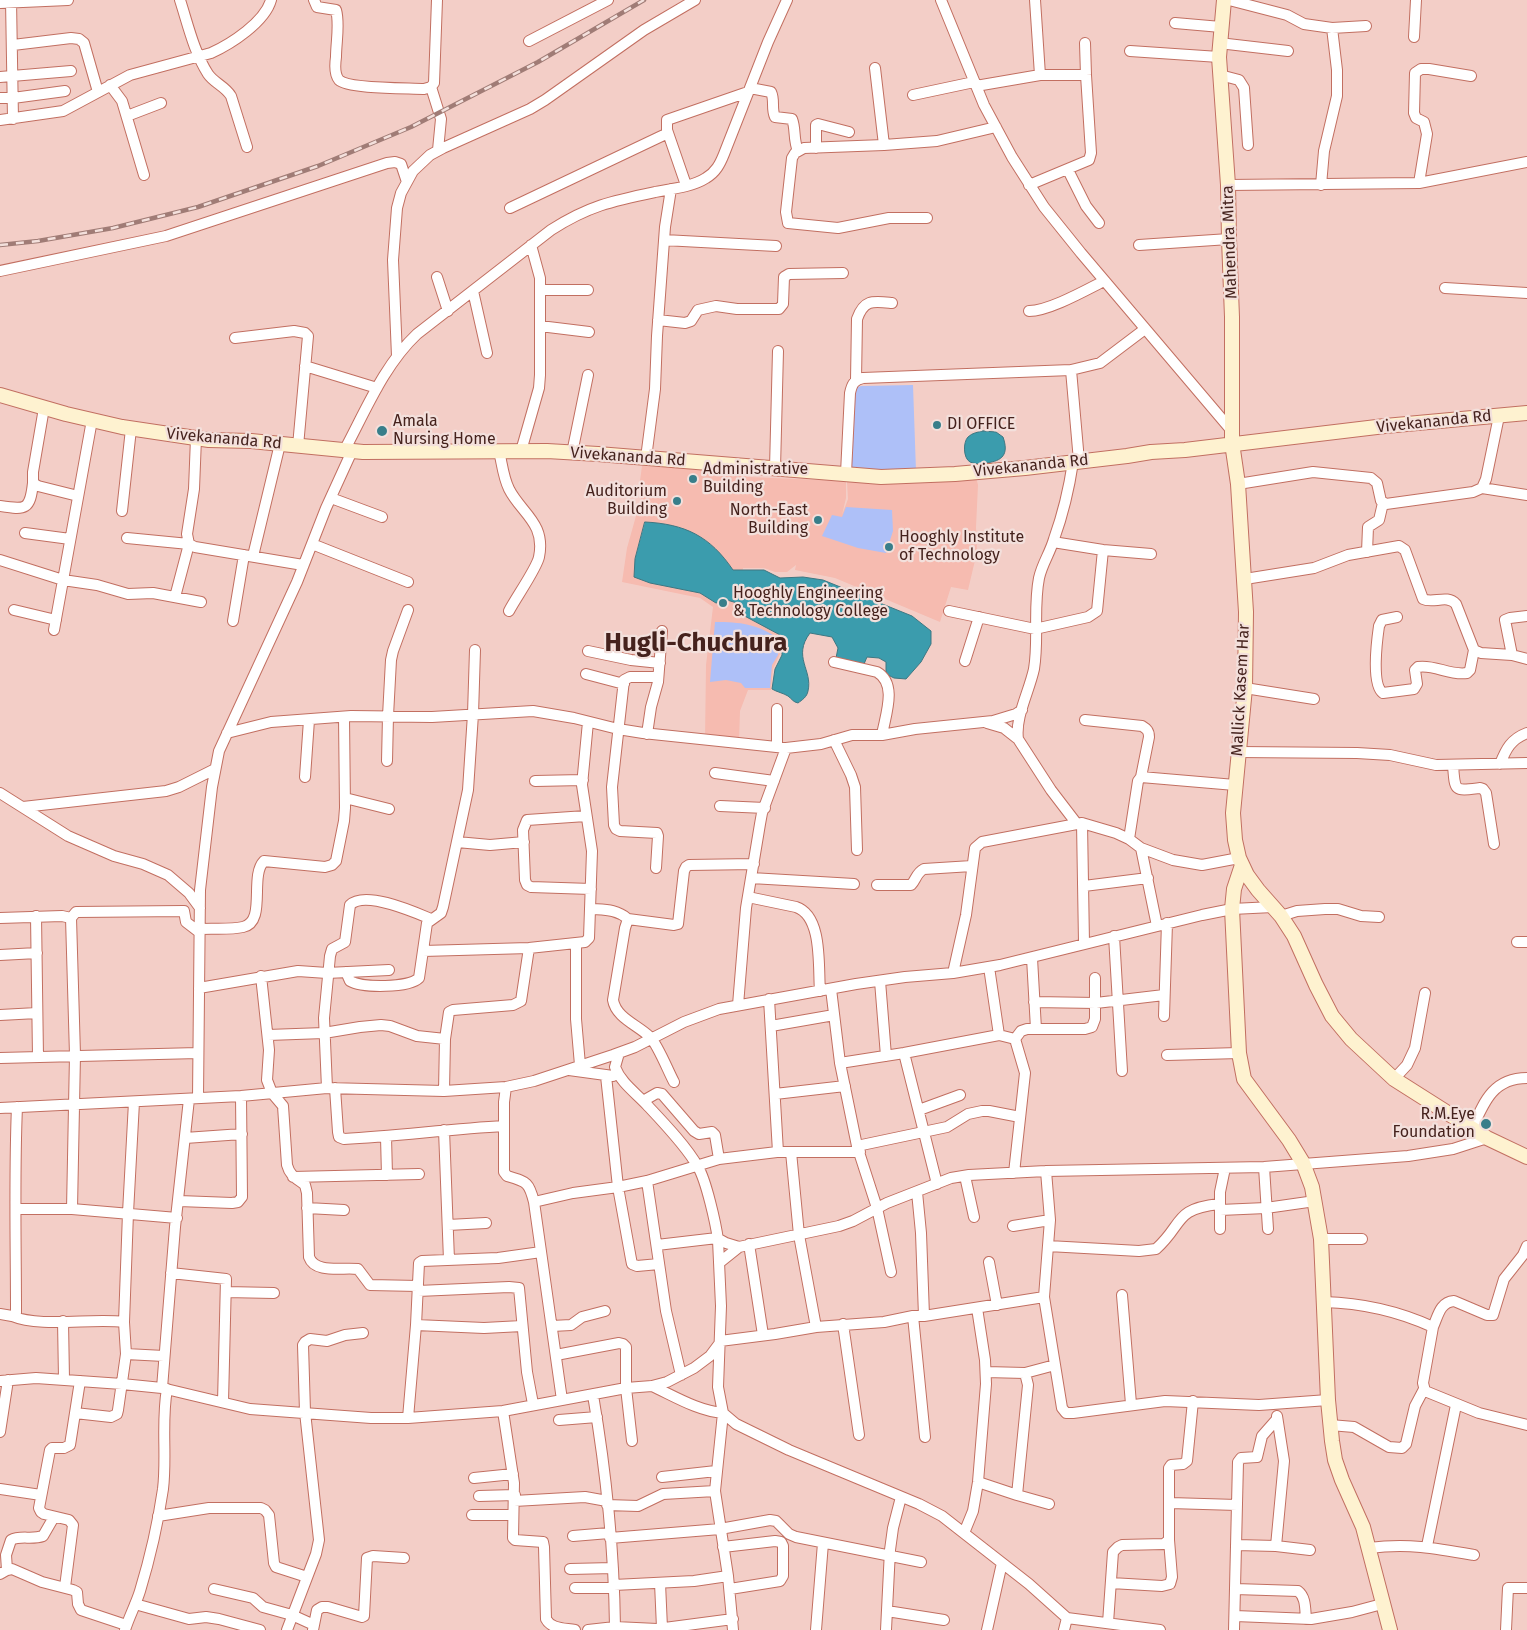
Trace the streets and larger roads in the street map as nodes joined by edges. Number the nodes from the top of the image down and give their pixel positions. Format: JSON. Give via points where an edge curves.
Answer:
{"nodes":[{"id":1,"x":68,"y":0,"type":"edge"},
{"id":2,"x":180,"y":0,"type":"edge"},
{"id":3,"x":271,"y":0,"type":"edge"},
{"id":4,"x":314,"y":0,"type":"edge"},
{"id":5,"x":437,"y":0,"type":"edge"},
{"id":6,"x":608,"y":0,"type":"edge"},
{"id":7,"x":695,"y":0,"type":"edge"},
{"id":8,"x":787,"y":0,"type":"edge"},
{"id":9,"x":1035,"y":0,"type":"edge"},
{"id":10,"x":1224,"y":0,"type":"edge"},
{"id":11,"x":1229,"y":0,"type":"edge"},
{"id":12,"x":1416,"y":0,"type":"edge"},
{"id":13,"x":945,"y":1,"type":"edge"},
{"id":14,"x":11,"y":2,"type":"edge"},
{"id":15,"x":0,"y":4,"type":"edge"},
{"id":16,"x":1175,"y":23,"type":"dead end"},
{"id":17,"x":1366,"y":26,"type":"dead end"},
{"id":18,"x":1221,"y":27,"type":"junction"},
{"id":19,"x":1332,"y":28,"type":"junction"},
{"id":20,"x":1414,"y":37,"type":"dead end"},
{"id":21,"x":528,"y":41,"type":"dead end"},
{"id":22,"x":1085,"y":43,"type":"dead end"},
{"id":23,"x":12,"y":46,"type":"junction"},
{"id":24,"x":1219,"y":50,"type":"junction"},
{"id":25,"x":1130,"y":51,"type":"dead end"},
{"id":26,"x":1288,"y":51,"type":"dead end"},
{"id":27,"x":198,"y":56,"type":"junction"},
{"id":28,"x":875,"y":68,"type":"dead end"},
{"id":29,"x":71,"y":71,"type":"dead end"},
{"id":30,"x":1040,"y":75,"type":"junction"},
{"id":31,"x":1086,"y":75,"type":"junction"},
{"id":32,"x":1220,"y":75,"type":"junction"},
{"id":33,"x":1471,"y":76,"type":"dead end"},
{"id":34,"x":0,"y":77,"type":"edge"},
{"id":35,"x":13,"y":77,"type":"junction"},
{"id":36,"x":975,"y":84,"type":"junction"},
{"id":37,"x":110,"y":85,"type":"junction"},
{"id":38,"x":432,"y":88,"type":"junction"},
{"id":39,"x":749,"y":90,"type":"junction"},
{"id":40,"x":65,"y":92,"type":"dead end"},
{"id":41,"x":98,"y":92,"type":"junction"},
{"id":42,"x":913,"y":94,"type":"dead end"},
{"id":43,"x":0,"y":98,"type":"edge"},
{"id":44,"x":13,"y":98,"type":"junction"},
{"id":45,"x":161,"y":103,"type":"dead end"},
{"id":46,"x":127,"y":116,"type":"junction"},
{"id":47,"x":13,"y":119,"type":"junction"},
{"id":48,"x":0,"y":120,"type":"edge"},
{"id":49,"x":996,"y":127,"type":"junction"},
{"id":50,"x":849,"y":132,"type":"dead end"},
{"id":51,"x":668,"y":133,"type":"junction"},
{"id":52,"x":884,"y":145,"type":"junction"},
{"id":53,"x":1248,"y":145,"type":"dead end"},
{"id":54,"x":247,"y":147,"type":"dead end"},
{"id":55,"x":816,"y":148,"type":"junction"},
{"id":56,"x":438,"y":150,"type":"junction"},
{"id":57,"x":798,"y":151,"type":"junction"},
{"id":58,"x":1527,"y":162,"type":"edge"},
{"id":59,"x":1068,"y":170,"type":"junction"},
{"id":60,"x":144,"y":175,"type":"dead end"},
{"id":61,"x":407,"y":182,"type":"junction"},
{"id":62,"x":1419,"y":183,"type":"junction"},
{"id":63,"x":686,"y":185,"type":"junction"},
{"id":64,"x":1029,"y":185,"type":"junction"},
{"id":65,"x":1321,"y":185,"type":"junction"},
{"id":66,"x":1228,"y":186,"type":"junction"},
{"id":67,"x":671,"y":188,"type":"junction"},
{"id":68,"x":510,"y":208,"type":"dead end"},
{"id":69,"x":927,"y":218,"type":"dead end"},
{"id":70,"x":1099,"y":223,"type":"dead end"},
{"id":71,"x":1229,"y":239,"type":"junction"},
{"id":72,"x":664,"y":240,"type":"junction"},
{"id":73,"x":531,"y":245,"type":"junction"},
{"id":74,"x":1139,"y":245,"type":"dead end"},
{"id":75,"x":776,"y":246,"type":"dead end"},
{"id":76,"x":0,"y":271,"type":"edge"},
{"id":77,"x":843,"y":273,"type":"dead end"},
{"id":78,"x":437,"y":277,"type":"dead end"},
{"id":79,"x":1104,"y":280,"type":"junction"},
{"id":80,"x":1445,"y":288,"type":"dead end"},
{"id":81,"x":540,"y":290,"type":"junction"},
{"id":82,"x":588,"y":290,"type":"dead end"},
{"id":83,"x":473,"y":291,"type":"junction"},
{"id":84,"x":1527,"y":293,"type":"edge"},
{"id":85,"x":892,"y":303,"type":"dead end"},
{"id":86,"x":448,"y":310,"type":"junction"},
{"id":87,"x":1029,"y":311,"type":"dead end"},
{"id":88,"x":658,"y":320,"type":"junction"},
{"id":89,"x":540,"y":326,"type":"junction"},
{"id":90,"x":1145,"y":329,"type":"junction"},
{"id":91,"x":588,"y":332,"type":"dead end"},
{"id":92,"x":235,"y":338,"type":"dead end"},
{"id":93,"x":778,"y":351,"type":"dead end"},
{"id":94,"x":486,"y":354,"type":"dead end"},
{"id":95,"x":397,"y":356,"type":"junction"},
{"id":96,"x":305,"y":366,"type":"junction"},
{"id":97,"x":1071,"y":370,"type":"junction"},
{"id":98,"x":588,"y":375,"type":"dead end"},
{"id":99,"x":856,"y":380,"type":"junction"},
{"id":100,"x":377,"y":388,"type":"junction"},
{"id":101,"x":0,"y":395,"type":"edge"},
{"id":102,"x":44,"y":408,"type":"junction"},
{"id":103,"x":1527,"y":413,"type":"edge"},
{"id":104,"x":1499,"y":416,"type":"junction"},
{"id":105,"x":92,"y":420,"type":"junction"},
{"id":106,"x":131,"y":429,"type":"junction"},
{"id":107,"x":1232,"y":437,"type":"junction"},
{"id":108,"x":196,"y":438,"type":"junction"},
{"id":109,"x":280,"y":444,"type":"junction"},
{"id":110,"x":298,"y":446,"type":"junction"},
{"id":111,"x":348,"y":451,"type":"junction"},
{"id":112,"x":499,"y":451,"type":"junction"},
{"id":113,"x":521,"y":451,"type":"junction"},
{"id":114,"x":572,"y":453,"type":"junction"},
{"id":115,"x":646,"y":458,"type":"junction"},
{"id":116,"x":1076,"y":462,"type":"junction"},
{"id":117,"x":775,"y":468,"type":"junction"},
{"id":118,"x":846,"y":473,"type":"junction"},
{"id":119,"x":33,"y":482,"type":"junction"},
{"id":120,"x":1238,"y":484,"type":"junction"},
{"id":121,"x":1482,"y":488,"type":"junction"},
{"id":122,"x":1527,"y":495,"type":"edge"},
{"id":123,"x":78,"y":496,"type":"junction"},
{"id":124,"x":331,"y":498,"type":"junction"},
{"id":125,"x":1383,"y":503,"type":"junction"},
{"id":126,"x":0,"y":506,"type":"edge"},
{"id":127,"x":122,"y":512,"type":"dead end"},
{"id":128,"x":382,"y":517,"type":"dead end"},
{"id":129,"x":25,"y":532,"type":"dead end"},
{"id":130,"x":127,"y":538,"type":"dead end"},
{"id":131,"x":70,"y":539,"type":"junction"},
{"id":132,"x":1053,"y":542,"type":"junction"},
{"id":133,"x":189,"y":544,"type":"junction"},
{"id":134,"x":312,"y":544,"type":"junction"},
{"id":135,"x":1103,"y":550,"type":"junction"},
{"id":136,"x":1367,"y":552,"type":"junction"},
{"id":137,"x":1151,"y":554,"type":"dead end"},
{"id":138,"x":249,"y":555,"type":"junction"},
{"id":139,"x":0,"y":560,"type":"edge"},
{"id":140,"x":303,"y":565,"type":"junction"},
{"id":141,"x":1245,"y":579,"type":"junction"},
{"id":142,"x":63,"y":580,"type":"junction"},
{"id":143,"x":408,"y":582,"type":"dead end"},
{"id":144,"x":175,"y":597,"type":"junction"},
{"id":145,"x":200,"y":602,"type":"dead end"},
{"id":146,"x":14,"y":610,"type":"dead end"},
{"id":147,"x":408,"y":610,"type":"dead end"},
{"id":148,"x":509,"y":611,"type":"dead end"},
{"id":149,"x":948,"y":611,"type":"dead end"},
{"id":150,"x":1527,"y":616,"type":"edge"},
{"id":151,"x":979,"y":617,"type":"junction"},
{"id":152,"x":1397,"y":617,"type":"dead end"},
{"id":153,"x":233,"y":621,"type":"dead end"},
{"id":154,"x":1036,"y":629,"type":"junction"},
{"id":155,"x":662,"y":631,"type":"dead end"},
{"id":156,"x":475,"y":650,"type":"dead end"},
{"id":157,"x":588,"y":650,"type":"dead end"},
{"id":158,"x":1474,"y":650,"type":"junction"},
{"id":159,"x":1512,"y":655,"type":"junction"},
{"id":160,"x":1527,"y":659,"type":"edge"},
{"id":161,"x":965,"y":661,"type":"dead end"},
{"id":162,"x":834,"y":662,"type":"dead end"},
{"id":163,"x":660,"y":663,"type":"junction"},
{"id":164,"x":586,"y":674,"type":"dead end"},
{"id":165,"x":658,"y":677,"type":"junction"},
{"id":166,"x":624,"y":684,"type":"junction"},
{"id":167,"x":1245,"y":688,"type":"junction"},
{"id":168,"x":1314,"y":699,"type":"dead end"},
{"id":169,"x":777,"y":709,"type":"dead end"},
{"id":170,"x":1022,"y":710,"type":"junction"},
{"id":171,"x":473,"y":714,"type":"junction"},
{"id":172,"x":388,"y":716,"type":"junction"},
{"id":173,"x":344,"y":717,"type":"junction"},
{"id":174,"x":309,"y":720,"type":"junction"},
{"id":175,"x":1085,"y":720,"type":"dead end"},
{"id":176,"x":588,"y":722,"type":"junction"},
{"id":177,"x":981,"y":722,"type":"junction"},
{"id":178,"x":618,"y":729,"type":"junction"},
{"id":179,"x":227,"y":733,"type":"junction"},
{"id":180,"x":1527,"y":733,"type":"edge"},
{"id":181,"x":647,"y":734,"type":"junction"},
{"id":182,"x":882,"y":735,"type":"junction"},
{"id":183,"x":1018,"y":739,"type":"junction"},
{"id":184,"x":834,"y":740,"type":"junction"},
{"id":185,"x":782,"y":747,"type":"junction"},
{"id":186,"x":1238,"y":752,"type":"junction"},
{"id":187,"x":387,"y":761,"type":"dead end"},
{"id":188,"x":1527,"y":763,"type":"edge"},
{"id":189,"x":1500,"y":764,"type":"junction"},
{"id":190,"x":1453,"y":766,"type":"junction"},
{"id":191,"x":215,"y":769,"type":"junction"},
{"id":192,"x":715,"y":773,"type":"dead end"},
{"id":193,"x":306,"y":777,"type":"dead end"},
{"id":194,"x":1141,"y":777,"type":"junction"},
{"id":195,"x":583,"y":780,"type":"junction"},
{"id":196,"x":535,"y":781,"type":"dead end"},
{"id":197,"x":774,"y":781,"type":"junction"},
{"id":198,"x":1235,"y":785,"type":"junction"},
{"id":199,"x":0,"y":793,"type":"edge"},
{"id":200,"x":345,"y":798,"type":"junction"},
{"id":201,"x":720,"y":806,"type":"dead end"},
{"id":202,"x":23,"y":807,"type":"junction"},
{"id":203,"x":764,"y":808,"type":"junction"},
{"id":204,"x":389,"y":809,"type":"dead end"},
{"id":205,"x":586,"y":816,"type":"junction"},
{"id":206,"x":1080,"y":824,"type":"junction"},
{"id":207,"x":1129,"y":839,"type":"junction"},
{"id":208,"x":457,"y":842,"type":"junction"},
{"id":209,"x":524,"y":842,"type":"junction"},
{"id":210,"x":1494,"y":844,"type":"dead end"},
{"id":211,"x":1141,"y":848,"type":"junction"},
{"id":212,"x":857,"y":850,"type":"dead end"},
{"id":213,"x":1240,"y":862,"type":"junction"},
{"id":214,"x":754,"y":864,"type":"junction"},
{"id":215,"x":972,"y":866,"type":"junction"},
{"id":216,"x":656,"y":868,"type":"dead end"},
{"id":217,"x":751,"y":878,"type":"junction"},
{"id":218,"x":1148,"y":878,"type":"junction"},
{"id":219,"x":854,"y":884,"type":"dead end"},
{"id":220,"x":877,"y":886,"type":"dead end"},
{"id":221,"x":1084,"y":886,"type":"junction"},
{"id":222,"x":591,"y":889,"type":"junction"},
{"id":223,"x":748,"y":897,"type":"junction"},
{"id":224,"x":200,"y":908,"type":"junction"},
{"id":225,"x":591,"y":909,"type":"junction"},
{"id":226,"x":1232,"y":909,"type":"junction"},
{"id":227,"x":1277,"y":912,"type":"junction"},
{"id":228,"x":36,"y":916,"type":"junction"},
{"id":229,"x":1379,"y":917,"type":"dead end"},
{"id":230,"x":0,"y":918,"type":"edge"},
{"id":231,"x":71,"y":918,"type":"junction"},
{"id":232,"x":431,"y":919,"type":"junction"},
{"id":233,"x":628,"y":919,"type":"junction"},
{"id":234,"x":1162,"y":925,"type":"junction"},
{"id":235,"x":199,"y":930,"type":"junction"},
{"id":236,"x":1114,"y":936,"type":"junction"},
{"id":237,"x":576,"y":943,"type":"junction"},
{"id":238,"x":1084,"y":943,"type":"junction"},
{"id":239,"x":529,"y":948,"type":"junction"},
{"id":240,"x":423,"y":951,"type":"junction"},
{"id":241,"x":37,"y":953,"type":"junction"},
{"id":242,"x":0,"y":955,"type":"edge"},
{"id":243,"x":1032,"y":958,"type":"junction"},
{"id":244,"x":989,"y":967,"type":"junction"},
{"id":245,"x":389,"y":970,"type":"dead end"},
{"id":246,"x":346,"y":972,"type":"junction"},
{"id":247,"x":327,"y":973,"type":"junction"},
{"id":248,"x":953,"y":973,"type":"junction"},
{"id":249,"x":261,"y":976,"type":"junction"},
{"id":250,"x":1095,"y":978,"type":"dead end"},
{"id":251,"x":880,"y":981,"type":"junction"},
{"id":252,"x":199,"y":988,"type":"junction"},
{"id":253,"x":831,"y":989,"type":"junction"},
{"id":254,"x":820,"y":991,"type":"junction"},
{"id":255,"x":1425,"y":993,"type":"dead end"},
{"id":256,"x":1164,"y":995,"type":"junction"},
{"id":257,"x":769,"y":999,"type":"junction"},
{"id":258,"x":1118,"y":1001,"type":"junction"},
{"id":259,"x":1034,"y":1002,"type":"junction"},
{"id":260,"x":1096,"y":1003,"type":"junction"},
{"id":261,"x":738,"y":1005,"type":"junction"},
{"id":262,"x":37,"y":1013,"type":"junction"},
{"id":263,"x":0,"y":1015,"type":"edge"},
{"id":264,"x":834,"y":1016,"type":"junction"},
{"id":265,"x":1164,"y":1016,"type":"dead end"},
{"id":266,"x":771,"y":1026,"type":"junction"},
{"id":267,"x":1036,"y":1029,"type":"junction"},
{"id":268,"x":324,"y":1033,"type":"junction"},
{"id":269,"x":268,"y":1035,"type":"junction"},
{"id":270,"x":1000,"y":1035,"type":"junction"},
{"id":271,"x":652,"y":1038,"type":"junction"},
{"id":272,"x":445,"y":1039,"type":"junction"},
{"id":273,"x":1015,"y":1039,"type":"junction"},
{"id":274,"x":619,"y":1052,"type":"junction"},
{"id":275,"x":198,"y":1053,"type":"junction"},
{"id":276,"x":904,"y":1053,"type":"junction"},
{"id":277,"x":1238,"y":1053,"type":"junction"},
{"id":278,"x":75,"y":1055,"type":"junction"},
{"id":279,"x":1167,"y":1055,"type":"dead end"},
{"id":280,"x":886,"y":1056,"type":"junction"},
{"id":281,"x":38,"y":1057,"type":"junction"},
{"id":282,"x":0,"y":1058,"type":"edge"},
{"id":283,"x":840,"y":1063,"type":"junction"},
{"id":284,"x":580,"y":1065,"type":"junction"},
{"id":285,"x":569,"y":1070,"type":"junction"},
{"id":286,"x":1122,"y":1071,"type":"dead end"},
{"id":287,"x":606,"y":1076,"type":"junction"},
{"id":288,"x":1527,"y":1078,"type":"edge"},
{"id":289,"x":621,"y":1079,"type":"junction"},
{"id":290,"x":1394,"y":1079,"type":"junction"},
{"id":291,"x":674,"y":1082,"type":"dead end"},
{"id":292,"x":845,"y":1086,"type":"junction"},
{"id":293,"x":506,"y":1087,"type":"junction"},
{"id":294,"x":331,"y":1088,"type":"junction"},
{"id":295,"x":444,"y":1091,"type":"junction"},
{"id":296,"x":272,"y":1093,"type":"junction"},
{"id":297,"x":775,"y":1094,"type":"junction"},
{"id":298,"x":960,"y":1095,"type":"dead end"},
{"id":299,"x":241,"y":1096,"type":"junction"},
{"id":300,"x":193,"y":1098,"type":"junction"},
{"id":301,"x":643,"y":1100,"type":"junction"},
{"id":302,"x":134,"y":1102,"type":"junction"},
{"id":303,"x":74,"y":1104,"type":"junction"},
{"id":304,"x":17,"y":1107,"type":"junction"},
{"id":305,"x":0,"y":1108,"type":"edge"},
{"id":306,"x":918,"y":1110,"type":"junction"},
{"id":307,"x":1020,"y":1117,"type":"junction"},
{"id":308,"x":504,"y":1126,"type":"junction"},
{"id":309,"x":1472,"y":1129,"type":"junction"},
{"id":310,"x":444,"y":1130,"type":"junction"},
{"id":311,"x":924,"y":1132,"type":"junction"},
{"id":312,"x":242,"y":1134,"type":"junction"},
{"id":313,"x":386,"y":1137,"type":"junction"},
{"id":314,"x":185,"y":1138,"type":"junction"},
{"id":315,"x":1487,"y":1138,"type":"junction"},
{"id":316,"x":858,"y":1149,"type":"junction"},
{"id":317,"x":778,"y":1152,"type":"junction"},
{"id":318,"x":790,"y":1152,"type":"junction"},
{"id":319,"x":1525,"y":1156,"type":"edge"},
{"id":320,"x":719,"y":1159,"type":"junction"},
{"id":321,"x":1303,"y":1163,"type":"junction"},
{"id":322,"x":698,"y":1166,"type":"junction"},
{"id":323,"x":1264,"y":1167,"type":"junction"},
{"id":324,"x":1225,"y":1168,"type":"junction"},
{"id":325,"x":1046,"y":1171,"type":"junction"},
{"id":326,"x":1014,"y":1173,"type":"junction"},
{"id":327,"x":419,"y":1174,"type":"dead end"},
{"id":328,"x":387,"y":1175,"type":"junction"},
{"id":329,"x":965,"y":1176,"type":"junction"},
{"id":330,"x":292,"y":1177,"type":"junction"},
{"id":331,"x":647,"y":1181,"type":"junction"},
{"id":332,"x":937,"y":1184,"type":"junction"},
{"id":333,"x":618,"y":1188,"type":"junction"},
{"id":334,"x":917,"y":1192,"type":"junction"},
{"id":335,"x":179,"y":1201,"type":"junction"},
{"id":336,"x":1314,"y":1201,"type":"junction"},
{"id":337,"x":534,"y":1202,"type":"junction"},
{"id":338,"x":1220,"y":1207,"type":"junction"},
{"id":339,"x":307,"y":1208,"type":"junction"},
{"id":340,"x":878,"y":1208,"type":"junction"},
{"id":341,"x":1266,"y":1208,"type":"junction"},
{"id":342,"x":16,"y":1209,"type":"junction"},
{"id":343,"x":72,"y":1209,"type":"junction"},
{"id":344,"x":344,"y":1210,"type":"dead end"},
{"id":345,"x":128,"y":1213,"type":"junction"},
{"id":346,"x":974,"y":1217,"type":"dead end"},
{"id":347,"x":177,"y":1218,"type":"junction"},
{"id":348,"x":1050,"y":1220,"type":"junction"},
{"id":349,"x":486,"y":1223,"type":"dead end"},
{"id":350,"x":448,"y":1226,"type":"junction"},
{"id":351,"x":1013,"y":1226,"type":"dead end"},
{"id":352,"x":1220,"y":1228,"type":"dead end"},
{"id":353,"x":1268,"y":1229,"type":"dead end"},
{"id":354,"x":799,"y":1235,"type":"junction"},
{"id":355,"x":717,"y":1238,"type":"junction"},
{"id":356,"x":1321,"y":1239,"type":"junction"},
{"id":357,"x":1362,"y":1239,"type":"dead end"},
{"id":358,"x":656,"y":1245,"type":"junction"},
{"id":359,"x":744,"y":1246,"type":"junction"},
{"id":360,"x":1048,"y":1246,"type":"junction"},
{"id":361,"x":1527,"y":1246,"type":"edge"},
{"id":362,"x":541,"y":1252,"type":"junction"},
{"id":363,"x":449,"y":1260,"type":"junction"},
{"id":364,"x":989,"y":1262,"type":"dead end"},
{"id":365,"x":719,"y":1263,"type":"junction"},
{"id":366,"x":659,"y":1264,"type":"junction"},
{"id":367,"x":891,"y":1272,"type":"dead end"},
{"id":368,"x":172,"y":1273,"type":"junction"},
{"id":369,"x":418,"y":1289,"type":"junction"},
{"id":370,"x":226,"y":1292,"type":"junction"},
{"id":371,"x":274,"y":1293,"type":"dead end"},
{"id":372,"x":1122,"y":1295,"type":"dead end"},
{"id":373,"x":1044,"y":1297,"type":"junction"},
{"id":374,"x":1324,"y":1302,"type":"junction"},
{"id":375,"x":997,"y":1305,"type":"junction"},
{"id":376,"x":977,"y":1308,"type":"junction"},
{"id":377,"x":605,"y":1311,"type":"dead end"},
{"id":378,"x":0,"y":1314,"type":"edge"},
{"id":379,"x":12,"y":1316,"type":"junction"},
{"id":380,"x":913,"y":1316,"type":"junction"},
{"id":381,"x":924,"y":1316,"type":"junction"},
{"id":382,"x":63,"y":1321,"type":"junction"},
{"id":383,"x":124,"y":1322,"type":"junction"},
{"id":384,"x":843,"y":1324,"type":"junction"},
{"id":385,"x":416,"y":1325,"type":"junction"},
{"id":386,"x":522,"y":1326,"type":"junction"},
{"id":387,"x":552,"y":1326,"type":"junction"},
{"id":388,"x":816,"y":1327,"type":"junction"},
{"id":389,"x":1433,"y":1327,"type":"junction"},
{"id":390,"x":363,"y":1332,"type":"dead end"},
{"id":391,"x":763,"y":1335,"type":"junction"},
{"id":392,"x":720,"y":1342,"type":"junction"},
{"id":393,"x":126,"y":1354,"type":"junction"},
{"id":394,"x":556,"y":1355,"type":"junction"},
{"id":395,"x":164,"y":1356,"type":"junction"},
{"id":396,"x":1055,"y":1364,"type":"junction"},
{"id":397,"x":986,"y":1372,"type":"junction"},
{"id":398,"x":1025,"y":1373,"type":"junction"},
{"id":399,"x":681,"y":1375,"type":"junction"},
{"id":400,"x":64,"y":1379,"type":"junction"},
{"id":401,"x":4,"y":1380,"type":"edge"},
{"id":402,"x":80,"y":1381,"type":"junction"},
{"id":403,"x":122,"y":1384,"type":"junction"},
{"id":404,"x":652,"y":1386,"type":"junction"},
{"id":405,"x":626,"y":1388,"type":"junction"},
{"id":406,"x":165,"y":1389,"type":"junction"},
{"id":407,"x":1424,"y":1389,"type":"junction"},
{"id":408,"x":593,"y":1395,"type":"junction"},
{"id":409,"x":562,"y":1400,"type":"junction"},
{"id":410,"x":1328,"y":1400,"type":"junction"},
{"id":411,"x":1193,"y":1401,"type":"junction"},
{"id":412,"x":223,"y":1402,"type":"junction"},
{"id":413,"x":533,"y":1404,"type":"junction"},
{"id":414,"x":1130,"y":1404,"type":"junction"},
{"id":415,"x":1275,"y":1404,"type":"junction"},
{"id":416,"x":1456,"y":1404,"type":"junction"},
{"id":417,"x":502,"y":1410,"type":"junction"},
{"id":418,"x":305,"y":1412,"type":"junction"},
{"id":419,"x":75,"y":1413,"type":"junction"},
{"id":420,"x":723,"y":1413,"type":"junction"},
{"id":421,"x":597,"y":1417,"type":"junction"},
{"id":422,"x":408,"y":1418,"type":"junction"},
{"id":423,"x":1278,"y":1419,"type":"junction"},
{"id":424,"x":559,"y":1420,"type":"dead end"},
{"id":425,"x":1330,"y":1425,"type":"junction"},
{"id":426,"x":1527,"y":1425,"type":"edge"},
{"id":427,"x":0,"y":1432,"type":"edge"},
{"id":428,"x":859,"y":1435,"type":"dead end"},
{"id":429,"x":925,"y":1437,"type":"dead end"},
{"id":430,"x":632,"y":1442,"type":"dead end"},
{"id":431,"x":716,"y":1471,"type":"junction"},
{"id":432,"x":513,"y":1474,"type":"junction"},
{"id":433,"x":662,"y":1476,"type":"dead end"},
{"id":434,"x":474,"y":1478,"type":"dead end"},
{"id":435,"x":978,"y":1482,"type":"junction"},
{"id":436,"x":0,"y":1489,"type":"edge"},
{"id":437,"x":715,"y":1491,"type":"junction"},
{"id":438,"x":42,"y":1495,"type":"junction"},
{"id":439,"x":1017,"y":1495,"type":"junction"},
{"id":440,"x":479,"y":1496,"type":"dead end"},
{"id":441,"x":901,"y":1497,"type":"junction"},
{"id":442,"x":514,"y":1498,"type":"junction"},
{"id":443,"x":607,"y":1503,"type":"junction"},
{"id":444,"x":1170,"y":1503,"type":"junction"},
{"id":445,"x":1049,"y":1504,"type":"dead end"},
{"id":446,"x":1237,"y":1505,"type":"junction"},
{"id":447,"x":472,"y":1515,"type":"dead end"},
{"id":448,"x":158,"y":1516,"type":"junction"},
{"id":449,"x":513,"y":1516,"type":"junction"},
{"id":450,"x":54,"y":1517,"type":"junction"},
{"id":451,"x":720,"y":1529,"type":"junction"},
{"id":452,"x":964,"y":1533,"type":"junction"},
{"id":453,"x":610,"y":1535,"type":"junction"},
{"id":454,"x":572,"y":1536,"type":"dead end"},
{"id":455,"x":1169,"y":1540,"type":"junction"},
{"id":456,"x":823,"y":1543,"type":"junction"},
{"id":457,"x":1236,"y":1545,"type":"junction"},
{"id":458,"x":1276,"y":1546,"type":"junction"},
{"id":459,"x":1427,"y":1546,"type":"junction"},
{"id":460,"x":723,"y":1547,"type":"junction"},
{"id":461,"x":1369,"y":1548,"type":"junction"},
{"id":462,"x":1310,"y":1550,"type":"dead end"},
{"id":463,"x":1474,"y":1555,"type":"dead end"},
{"id":464,"x":889,"y":1556,"type":"junction"},
{"id":465,"x":404,"y":1558,"type":"dead end"},
{"id":466,"x":921,"y":1562,"type":"dead end"},
{"id":467,"x":1002,"y":1563,"type":"junction"},
{"id":468,"x":612,"y":1568,"type":"junction"},
{"id":469,"x":570,"y":1569,"type":"dead end"},
{"id":470,"x":3,"y":1572,"type":"edge"},
{"id":471,"x":728,"y":1576,"type":"junction"},
{"id":472,"x":307,"y":1577,"type":"junction"},
{"id":473,"x":660,"y":1583,"type":"junction"},
{"id":474,"x":1111,"y":1583,"type":"junction"},
{"id":475,"x":65,"y":1587,"type":"junction"},
{"id":476,"x":614,"y":1587,"type":"junction"},
{"id":477,"x":575,"y":1588,"type":"dead end"},
{"id":478,"x":1527,"y":1588,"type":"edge"},
{"id":479,"x":214,"y":1589,"type":"dead end"},
{"id":480,"x":730,"y":1589,"type":"junction"},
{"id":481,"x":1236,"y":1589,"type":"junction"},
{"id":482,"x":135,"y":1604,"type":"junction"},
{"id":483,"x":1382,"y":1604,"type":"junction"},
{"id":484,"x":887,"y":1611,"type":"junction"},
{"id":485,"x":292,"y":1615,"type":"junction"},
{"id":486,"x":1235,"y":1616,"type":"junction"},
{"id":487,"x":1067,"y":1618,"type":"junction"},
{"id":488,"x":1306,"y":1619,"type":"junction"},
{"id":489,"x":944,"y":1620,"type":"dead end"},
{"id":490,"x":1108,"y":1623,"type":"junction"},
{"id":491,"x":733,"y":1625,"type":"edge"},
{"id":492,"x":314,"y":1627,"type":"edge"},
{"id":493,"x":125,"y":1628,"type":"edge"},
{"id":494,"x":612,"y":1628,"type":"edge"},
{"id":495,"x":662,"y":1628,"type":"junction"},
{"id":496,"x":260,"y":1630,"type":"edge"},
{"id":497,"x":287,"y":1630,"type":"edge"},
{"id":498,"x":575,"y":1630,"type":"edge"},
{"id":499,"x":588,"y":1630,"type":"edge"},
{"id":500,"x":816,"y":1630,"type":"edge"},
{"id":501,"x":886,"y":1630,"type":"edge"},
{"id":502,"x":987,"y":1630,"type":"edge"},
{"id":503,"x":1064,"y":1630,"type":"edge"},
{"id":504,"x":1160,"y":1630,"type":"edge"},
{"id":505,"x":1234,"y":1630,"type":"edge"},
{"id":506,"x":1390,"y":1630,"type":"edge"},
{"id":507,"x":1506,"y":1630,"type":"edge"}],
"edges":[{"from":1,"to":14,"type":"street"},
{"from":2,"to":27,"type":"street"},
{"from":3,"to":27,"type":"street","via":[[264,16],[234,40],[223,48]]},
{"from":4,"to":38,"type":"street","via":[[317,7],[336,10],[338,16],[335,68],[340,81],[352,86]]},
{"from":5,"to":38,"type":"street"},
{"from":6,"to":21,"type":"street"},
{"from":7,"to":56,"type":"street","via":[[644,30],[545,100]]},
{"from":8,"to":39,"type":"street"},
{"from":9,"to":30,"type":"street"},
{"from":10,"to":18,"type":"street","name":"Mahendra Mitra"},
{"from":11,"to":19,"type":"street","via":[[1287,15],[1304,24]]},
{"from":12,"to":20,"type":"street"},
{"from":13,"to":36,"type":"street"},
{"from":14,"to":15,"type":"street"},
{"from":14,"to":23,"type":"street"},
{"from":16,"to":18,"type":"street"},
{"from":17,"to":19,"type":"street"},
{"from":18,"to":24,"type":"street","name":"Mahendra Mitra"},
{"from":19,"to":65,"type":"street","via":[[1337,70],[1336,96],[1324,151]]},
{"from":22,"to":31,"type":"street"},
{"from":23,"to":35,"type":"street"},
{"from":23,"to":41,"type":"street","via":[[79,38],[84,43]]},
{"from":24,"to":25,"type":"street"},
{"from":24,"to":26,"type":"street"},
{"from":24,"to":32,"type":"street","name":"Mahendra Mitra"},
{"from":27,"to":37,"type":"street","via":[[130,75]]},
{"from":27,"to":54,"type":"street","via":[[210,76],[231,96]]},
{"from":28,"to":52,"type":"street"},
{"from":29,"to":35,"type":"street"},
{"from":30,"to":31,"type":"street"},
{"from":30,"to":36,"type":"street"},
{"from":31,"to":59,"type":"street","via":[[1091,153],[1089,160]]},
{"from":32,"to":53,"type":"street","via":[[1239,80],[1244,88]]},
{"from":32,"to":66,"type":"street","name":"Mahendra Mitra"},
{"from":33,"to":62,"type":"street","via":[[1421,68],[1415,73],[1414,113],[1424,122],[1427,134]]},
{"from":34,"to":35,"type":"street"},
{"from":35,"to":44,"type":"street"},
{"from":36,"to":42,"type":"street"},
{"from":36,"to":49,"type":"street"},
{"from":37,"to":41,"type":"street"},
{"from":37,"to":46,"type":"street","via":[[120,96]]},
{"from":38,"to":56,"type":"street","via":[[441,119]]},
{"from":39,"to":51,"type":"street","via":[[672,117],[666,124]]},
{"from":39,"to":57,"type":"street","via":[[771,92],[775,116],[792,119]]},
{"from":39,"to":63,"type":"street","via":[[717,169],[706,179]]},
{"from":40,"to":44,"type":"street"},
{"from":41,"to":47,"type":"street","via":[[63,111]]},
{"from":43,"to":44,"type":"street"},
{"from":44,"to":47,"type":"street"},
{"from":45,"to":46,"type":"street"},
{"from":46,"to":60,"type":"street"},
{"from":47,"to":48,"type":"street"},
{"from":49,"to":52,"type":"street","via":[[950,139]]},
{"from":49,"to":64,"type":"street"},
{"from":50,"to":55,"type":"street","via":[[818,124]]},
{"from":51,"to":63,"type":"street"},
{"from":51,"to":68,"type":"street"},
{"from":52,"to":55,"type":"street"},
{"from":55,"to":57,"type":"street"},
{"from":56,"to":61,"type":"street","via":[[413,171]]},
{"from":57,"to":69,"type":"street","via":[[792,158],[786,212],[788,223],[838,228],[888,218]]},
{"from":58,"to":62,"type":"street"},
{"from":59,"to":64,"type":"street"},
{"from":59,"to":70,"type":"street","via":[[1086,206]]},
{"from":61,"to":76,"type":"street","via":[[401,164],[387,163],[166,236]]},
{"from":61,"to":95,"type":"street","via":[[397,208],[394,260]]},
{"from":62,"to":65,"type":"street"},
{"from":63,"to":67,"type":"street"},
{"from":64,"to":79,"type":"street"},
{"from":65,"to":66,"type":"street"},
{"from":66,"to":71,"type":"street","name":"Mahendra Mitra"},
{"from":67,"to":72,"type":"street"},
{"from":67,"to":73,"type":"street","via":[[589,208]]},
{"from":71,"to":74,"type":"street"},
{"from":71,"to":107,"type":"street","name":"Mahendra Mitra"},
{"from":72,"to":75,"type":"street"},
{"from":72,"to":88,"type":"street"},
{"from":73,"to":81,"type":"street"},
{"from":73,"to":83,"type":"street"},
{"from":77,"to":88,"type":"street","via":[[789,274],[784,277],[783,304],[779,309],[716,306],[698,310],[691,321],[685,323]]},
{"from":78,"to":86,"type":"street"},
{"from":79,"to":87,"type":"street","via":[[1055,304]]},
{"from":79,"to":90,"type":"street"},
{"from":80,"to":84,"type":"street"},
{"from":81,"to":82,"type":"street"},
{"from":81,"to":89,"type":"street"},
{"from":83,"to":86,"type":"street"},
{"from":83,"to":94,"type":"street"},
{"from":85,"to":99,"type":"street","via":[[869,302],[859,314]]},
{"from":86,"to":95,"type":"street","via":[[417,334]]},
{"from":88,"to":115,"type":"street","via":[[655,389]]},
{"from":89,"to":91,"type":"street"},
{"from":89,"to":113,"type":"street","via":[[540,381]]},
{"from":90,"to":97,"type":"street","via":[[1100,363]]},
{"from":90,"to":107,"type":"street"},
{"from":92,"to":96,"type":"street","via":[[294,331],[305,333],[308,336]]},
{"from":93,"to":117,"type":"street"},
{"from":95,"to":100,"type":"street"},
{"from":96,"to":100,"type":"street"},
{"from":96,"to":110,"type":"street"},
{"from":97,"to":99,"type":"street"},
{"from":97,"to":116,"type":"street"},
{"from":98,"to":114,"type":"street"},
{"from":99,"to":118,"type":"street","via":[[850,393]]},
{"from":100,"to":111,"type":"street"},
{"from":101,"to":102,"type":"street","name":"Vivekananda Rd"},
{"from":102,"to":105,"type":"street","name":"Vivekananda Rd"},
{"from":102,"to":119,"type":"street"},
{"from":103,"to":104,"type":"street","name":"Vivekananda Rd"},
{"from":104,"to":107,"type":"street","name":"Vivekananda Rd"},
{"from":104,"to":121,"type":"street"},
{"from":105,"to":106,"type":"street","name":"Vivekananda Rd"},
{"from":105,"to":123,"type":"street"},
{"from":106,"to":108,"type":"street","name":"Vivekananda Rd"},
{"from":106,"to":127,"type":"street"},
{"from":107,"to":116,"type":"street","name":"Vivekananda Rd"},
{"from":107,"to":120,"type":"street","name":"Mahendra Mitra"},
{"from":108,"to":109,"type":"street","name":"Vivekananda Rd"},
{"from":108,"to":133,"type":"street","via":[[194,489],[187,534]]},
{"from":109,"to":110,"type":"street","name":"Vivekananda Rd"},
{"from":109,"to":138,"type":"street"},
{"from":110,"to":111,"type":"street","name":"Vivekananda Rd"},
{"from":111,"to":112,"type":"street","name":"Vivekananda Rd"},
{"from":111,"to":124,"type":"street"},
{"from":112,"to":113,"type":"street","name":"Vivekananda Rd"},
{"from":112,"to":148,"type":"street","via":[[507,484],[533,522],[540,547],[539,558]]},
{"from":113,"to":114,"type":"street","name":"Vivekananda Rd"},
{"from":114,"to":115,"type":"street","name":"Vivekananda Rd"},
{"from":115,"to":117,"type":"street","name":"Vivekananda Rd"},
{"from":116,"to":118,"type":"street","name":"Vivekananda Rd","via":[[912,477]]},
{"from":116,"to":132,"type":"street"},
{"from":117,"to":118,"type":"street","name":"Vivekananda Rd"},
{"from":119,"to":123,"type":"street"},
{"from":119,"to":126,"type":"street","via":[[28,505],[23,508]]},
{"from":120,"to":125,"type":"street","via":[[1313,472],[1372,478],[1377,483]]},
{"from":120,"to":141,"type":"street","name":"Mallick Kasem Har"},
{"from":121,"to":122,"type":"street"},
{"from":121,"to":125,"type":"street","via":[[1459,495]]},
{"from":123,"to":131,"type":"street"},
{"from":124,"to":128,"type":"street"},
{"from":124,"to":134,"type":"street"},
{"from":125,"to":136,"type":"street","via":[[1379,520],[1368,527]]},
{"from":129,"to":131,"type":"street"},
{"from":130,"to":133,"type":"street"},
{"from":131,"to":142,"type":"street"},
{"from":132,"to":135,"type":"street"},
{"from":132,"to":154,"type":"street","via":[[1039,580]]},
{"from":133,"to":138,"type":"street"},
{"from":133,"to":144,"type":"street"},
{"from":134,"to":140,"type":"street"},
{"from":134,"to":143,"type":"street"},
{"from":135,"to":137,"type":"street"},
{"from":135,"to":154,"type":"street","via":[[1094,615]]},
{"from":136,"to":141,"type":"street","via":[[1314,568]]},
{"from":136,"to":158,"type":"street","via":[[1402,547],[1423,599],[1453,601]]},
{"from":138,"to":140,"type":"street"},
{"from":138,"to":153,"type":"street"},
{"from":139,"to":142,"type":"street"},
{"from":140,"to":179,"type":"street"},
{"from":141,"to":167,"type":"street","name":"Mallick Kasem Har"},
{"from":142,"to":144,"type":"street","via":[[128,594],[153,593]]},
{"from":142,"to":146,"type":"street","via":[[55,625]]},
{"from":144,"to":145,"type":"street"},
{"from":147,"to":172,"type":"street","via":[[393,651]]},
{"from":149,"to":151,"type":"street"},
{"from":150,"to":159,"type":"street","via":[[1505,620]]},
{"from":151,"to":154,"type":"street"},
{"from":151,"to":161,"type":"street"},
{"from":152,"to":158,"type":"street","via":[[1382,620],[1379,626],[1376,675],[1378,688],[1383,692],[1414,689],[1417,684],[1415,670],[1421,666],[1467,673]]},
{"from":154,"to":170,"type":"street","via":[[1035,663]]},
{"from":155,"to":163,"type":"street"},
{"from":156,"to":171,"type":"street"},
{"from":157,"to":163,"type":"street"},
{"from":158,"to":159,"type":"street"},
{"from":159,"to":160,"type":"street"},
{"from":162,"to":182,"type":"street","via":[[877,672],[886,680],[889,696]]},
{"from":163,"to":165,"type":"street"},
{"from":164,"to":166,"type":"street"},
{"from":165,"to":166,"type":"street","via":[[630,677]]},
{"from":165,"to":181,"type":"street"},
{"from":166,"to":178,"type":"street"},
{"from":167,"to":168,"type":"street"},
{"from":167,"to":186,"type":"street","name":"Mallick Kasem Har"},
{"from":169,"to":185,"type":"street"},
{"from":170,"to":177,"type":"street"},
{"from":170,"to":183,"type":"street"},
{"from":171,"to":172,"type":"street"},
{"from":171,"to":176,"type":"street","via":[[533,712]]},
{"from":171,"to":208,"type":"street","via":[[468,790]]},
{"from":172,"to":173,"type":"street"},
{"from":172,"to":187,"type":"street"},
{"from":173,"to":174,"type":"street"},
{"from":173,"to":200,"type":"street"},
{"from":174,"to":179,"type":"street","via":[[272,722]]},
{"from":174,"to":193,"type":"street"},
{"from":175,"to":194,"type":"street","via":[[1146,728],[1149,737]]},
{"from":176,"to":178,"type":"street"},
{"from":176,"to":195,"type":"street"},
{"from":177,"to":182,"type":"street"},
{"from":177,"to":183,"type":"street","via":[[1004,728]]},
{"from":178,"to":181,"type":"street"},
{"from":178,"to":216,"type":"street","via":[[612,787],[614,825],[620,831],[656,833]]},
{"from":179,"to":191,"type":"street"},
{"from":180,"to":189,"type":"street","via":[[1513,740]]},
{"from":181,"to":185,"type":"street"},
{"from":182,"to":184,"type":"street","via":[[852,735]]},
{"from":183,"to":206,"type":"street","via":[[1050,790]]},
{"from":184,"to":185,"type":"street","via":[[810,746]]},
{"from":184,"to":212,"type":"street","via":[[855,787]]},
{"from":185,"to":197,"type":"street"},
{"from":186,"to":190,"type":"street","via":[[1390,755]]},
{"from":186,"to":198,"type":"street","name":"Mallick Kasem Har"},
{"from":188,"to":189,"type":"street"},
{"from":189,"to":190,"type":"street"},
{"from":190,"to":210,"type":"street","via":[[1457,789],[1480,788],[1486,793]]},
{"from":191,"to":202,"type":"street","via":[[166,791]]},
{"from":191,"to":224,"type":"street"},
{"from":192,"to":197,"type":"street"},
{"from":194,"to":198,"type":"street"},
{"from":194,"to":207,"type":"street"},
{"from":195,"to":196,"type":"street"},
{"from":195,"to":205,"type":"street"},
{"from":197,"to":203,"type":"street"},
{"from":198,"to":213,"type":"street","name":"Mallick Kasem Har","via":[[1234,826]]},
{"from":199,"to":202,"type":"street"},
{"from":200,"to":204,"type":"street"},
{"from":200,"to":235,"type":"street","via":[[344,821],[336,861],[332,865],[264,861],[259,865],[256,912],[250,924]]},
{"from":201,"to":203,"type":"street"},
{"from":202,"to":224,"type":"street","via":[[68,836],[168,875],[189,892]]},
{"from":203,"to":214,"type":"street"},
{"from":205,"to":209,"type":"street","via":[[527,820],[523,830]]},
{"from":205,"to":222,"type":"street","via":[[592,845]]},
{"from":206,"to":207,"type":"street"},
{"from":206,"to":215,"type":"street","via":[[982,842],[975,848]]},
{"from":206,"to":221,"type":"street"},
{"from":207,"to":211,"type":"street"},
{"from":208,"to":209,"type":"street","via":[[478,845]]},
{"from":208,"to":232,"type":"street","via":[[441,914]]},
{"from":209,"to":222,"type":"street","via":[[527,885]]},
{"from":211,"to":213,"type":"street","via":[[1190,864]]},
{"from":211,"to":218,"type":"street"},
{"from":213,"to":226,"type":"street"},
{"from":213,"to":227,"type":"street"},
{"from":214,"to":217,"type":"street"},
{"from":214,"to":233,"type":"street","via":[[689,865],[684,871],[678,924]]},
{"from":215,"to":220,"type":"street","via":[[924,869],[919,871],[911,885]]},
{"from":215,"to":248,"type":"street","via":[[966,915]]},
{"from":217,"to":219,"type":"street"},
{"from":217,"to":223,"type":"street"},
{"from":218,"to":221,"type":"street"},
{"from":218,"to":234,"type":"street"},
{"from":221,"to":238,"type":"street"},
{"from":222,"to":225,"type":"street"},
{"from":223,"to":254,"type":"street","via":[[803,909],[807,914],[816,931]]},
{"from":223,"to":261,"type":"street"},
{"from":224,"to":235,"type":"street"},
{"from":225,"to":233,"type":"street","via":[[616,911]]},
{"from":225,"to":237,"type":"street","via":[[589,938]]},
{"from":226,"to":227,"type":"street"},
{"from":226,"to":234,"type":"street"},
{"from":226,"to":277,"type":"street"},
{"from":227,"to":229,"type":"street","via":[[1338,909]]},
{"from":227,"to":290,"type":"street","via":[[1294,936],[1332,1016],[1351,1039]]},
{"from":228,"to":230,"type":"street"},
{"from":228,"to":231,"type":"street"},
{"from":228,"to":241,"type":"street"},
{"from":231,"to":235,"type":"street","via":[[76,912],[184,911],[186,922]]},
{"from":231,"to":278,"type":"street"},
{"from":232,"to":240,"type":"street","via":[[427,923]]},
{"from":232,"to":247,"type":"street","via":[[384,903],[354,900],[348,910],[345,942],[332,950]]},
{"from":233,"to":271,"type":"street","via":[[614,1005],[618,1013]]},
{"from":234,"to":236,"type":"street"},
{"from":234,"to":256,"type":"street"},
{"from":235,"to":252,"type":"street"},
{"from":236,"to":238,"type":"street"},
{"from":236,"to":258,"type":"street"},
{"from":237,"to":239,"type":"street"},
{"from":237,"to":284,"type":"street"},
{"from":238,"to":243,"type":"street"},
{"from":239,"to":240,"type":"street"},
{"from":239,"to":272,"type":"street","via":[[521,1001],[513,1005],[453,1010],[448,1016]]},
{"from":240,"to":246,"type":"street","via":[[419,978],[415,982],[360,985],[350,981]]},
{"from":241,"to":242,"type":"street"},
{"from":241,"to":262,"type":"street"},
{"from":243,"to":244,"type":"street"},
{"from":243,"to":259,"type":"street"},
{"from":244,"to":248,"type":"street"},
{"from":244,"to":270,"type":"street"},
{"from":245,"to":246,"type":"street"},
{"from":246,"to":247,"type":"street"},
{"from":247,"to":249,"type":"street","via":[[298,971]]},
{"from":247,"to":268,"type":"street"},
{"from":248,"to":251,"type":"street"},
{"from":249,"to":252,"type":"street"},
{"from":249,"to":269,"type":"street"},
{"from":250,"to":260,"type":"street"},
{"from":251,"to":253,"type":"street"},
{"from":251,"to":280,"type":"street"},
{"from":252,"to":275,"type":"street"},
{"from":253,"to":254,"type":"street"},
{"from":253,"to":264,"type":"street"},
{"from":254,"to":257,"type":"street"},
{"from":255,"to":290,"type":"street","via":[[1415,1048]]},
{"from":256,"to":258,"type":"street"},
{"from":256,"to":265,"type":"street"},
{"from":257,"to":261,"type":"street"},
{"from":257,"to":266,"type":"street"},
{"from":258,"to":260,"type":"street"},
{"from":258,"to":286,"type":"street"},
{"from":259,"to":260,"type":"street"},
{"from":259,"to":267,"type":"street"},
{"from":260,"to":267,"type":"street","via":[[1095,1024],[1090,1028]]},
{"from":261,"to":271,"type":"street","via":[[701,1016]]},
{"from":262,"to":263,"type":"street"},
{"from":262,"to":281,"type":"street"},
{"from":264,"to":266,"type":"street"},
{"from":264,"to":283,"type":"street"},
{"from":266,"to":297,"type":"street"},
{"from":267,"to":273,"type":"street","via":[[1027,1029]]},
{"from":268,"to":269,"type":"street"},
{"from":268,"to":272,"type":"street","via":[[381,1025],[417,1036]]},
{"from":268,"to":294,"type":"street"},
{"from":269,"to":296,"type":"street","via":[[267,1080]]},
{"from":270,"to":273,"type":"street"},
{"from":270,"to":276,"type":"street"},
{"from":271,"to":274,"type":"street"},
{"from":271,"to":291,"type":"street"},
{"from":272,"to":295,"type":"street"},
{"from":273,"to":307,"type":"street","via":[[1025,1073]]},
{"from":274,"to":284,"type":"street"},
{"from":274,"to":289,"type":"street","via":[[615,1067]]},
{"from":275,"to":278,"type":"street"},
{"from":275,"to":300,"type":"street"},
{"from":276,"to":280,"type":"street"},
{"from":276,"to":306,"type":"street"},
{"from":277,"to":279,"type":"street"},
{"from":277,"to":321,"type":"street","via":[[1244,1079],[1281,1127]]},
{"from":278,"to":281,"type":"street"},
{"from":278,"to":303,"type":"street"},
{"from":280,"to":283,"type":"street"},
{"from":281,"to":282,"type":"street"},
{"from":283,"to":292,"type":"street"},
{"from":284,"to":285,"type":"street"},
{"from":285,"to":287,"type":"street"},
{"from":285,"to":293,"type":"street"},
{"from":287,"to":289,"type":"street"},
{"from":287,"to":333,"type":"street"},
{"from":288,"to":309,"type":"street","via":[[1514,1078],[1495,1090]]},
{"from":289,"to":301,"type":"street"},
{"from":290,"to":309,"type":"street"},
{"from":292,"to":297,"type":"street"},
{"from":292,"to":316,"type":"street"},
{"from":293,"to":295,"type":"street"},
{"from":293,"to":308,"type":"street"},
{"from":294,"to":295,"type":"street"},
{"from":294,"to":296,"type":"street"},
{"from":294,"to":313,"type":"street","via":[[339,1137]]},
{"from":296,"to":299,"type":"street"},
{"from":296,"to":330,"type":"street","via":[[283,1106],[286,1165]]},
{"from":297,"to":317,"type":"street"},
{"from":298,"to":306,"type":"street"},
{"from":299,"to":300,"type":"street"},
{"from":299,"to":312,"type":"street"},
{"from":300,"to":302,"type":"street"},
{"from":300,"to":314,"type":"street"},
{"from":301,"to":320,"type":"street","via":[[662,1094],[694,1131],[699,1134],[712,1132]]},
{"from":301,"to":322,"type":"street"},
{"from":302,"to":303,"type":"street"},
{"from":302,"to":345,"type":"street"},
{"from":303,"to":304,"type":"street"},
{"from":303,"to":343,"type":"street"},
{"from":304,"to":305,"type":"street"},
{"from":304,"to":342,"type":"street"},
{"from":306,"to":311,"type":"street"},
{"from":307,"to":311,"type":"street","via":[[982,1111],[968,1114],[947,1127]]},
{"from":307,"to":326,"type":"street"},
{"from":308,"to":310,"type":"street"},
{"from":308,"to":337,"type":"street","via":[[504,1172],[507,1176],[524,1180]]},
{"from":309,"to":315,"type":"street"},
{"from":310,"to":313,"type":"street"},
{"from":310,"to":350,"type":"street"},
{"from":311,"to":316,"type":"street"},
{"from":311,"to":332,"type":"street"},
{"from":312,"to":314,"type":"street"},
{"from":312,"to":335,"type":"street","via":[[242,1197],[238,1202]]},
{"from":313,"to":328,"type":"street"},
{"from":314,"to":335,"type":"street"},
{"from":315,"to":319,"type":"street"},
{"from":315,"to":321,"type":"street","via":[[1453,1149],[1408,1156]]},
{"from":316,"to":318,"type":"street"},
{"from":316,"to":340,"type":"street"},
{"from":317,"to":318,"type":"street"},
{"from":317,"to":320,"type":"street"},
{"from":318,"to":354,"type":"street"},
{"from":320,"to":322,"type":"street"},
{"from":321,"to":323,"type":"street"},
{"from":321,"to":336,"type":"street"},
{"from":322,"to":331,"type":"street"},
{"from":322,"to":355,"type":"street"},
{"from":323,"to":324,"type":"street"},
{"from":323,"to":341,"type":"street"},
{"from":324,"to":325,"type":"street"},
{"from":324,"to":338,"type":"street"},
{"from":325,"to":326,"type":"street"},
{"from":325,"to":348,"type":"street"},
{"from":326,"to":329,"type":"street"},
{"from":327,"to":328,"type":"street"},
{"from":328,"to":330,"type":"street"},
{"from":329,"to":332,"type":"street"},
{"from":329,"to":346,"type":"street"},
{"from":330,"to":339,"type":"street","via":[[305,1185]]},
{"from":331,"to":333,"type":"street"},
{"from":331,"to":358,"type":"street"},
{"from":332,"to":334,"type":"street"},
{"from":333,"to":337,"type":"street"},
{"from":333,"to":366,"type":"street","via":[[632,1264]]},
{"from":334,"to":340,"type":"street"},
{"from":334,"to":381,"type":"street","via":[[922,1233]]},
{"from":335,"to":347,"type":"street"},
{"from":336,"to":341,"type":"street"},
{"from":336,"to":356,"type":"street"},
{"from":337,"to":362,"type":"street"},
{"from":338,"to":341,"type":"street"},
{"from":338,"to":352,"type":"street"},
{"from":338,"to":360,"type":"street","via":[[1202,1206],[1190,1210],[1156,1249]]},
{"from":339,"to":344,"type":"street"},
{"from":339,"to":369,"type":"street","via":[[309,1257],[315,1266],[358,1269],[370,1285]]},
{"from":340,"to":354,"type":"street","via":[[846,1223]]},
{"from":340,"to":367,"type":"street"},
{"from":341,"to":353,"type":"street"},
{"from":342,"to":343,"type":"street"},
{"from":342,"to":379,"type":"street","via":[[16,1313]]},
{"from":343,"to":345,"type":"street"},
{"from":345,"to":347,"type":"street"},
{"from":345,"to":383,"type":"street"},
{"from":347,"to":368,"type":"street"},
{"from":348,"to":351,"type":"street"},
{"from":348,"to":360,"type":"street"},
{"from":349,"to":350,"type":"street"},
{"from":350,"to":363,"type":"street"},
{"from":354,"to":359,"type":"street"},
{"from":354,"to":388,"type":"street"},
{"from":355,"to":358,"type":"street"},
{"from":355,"to":359,"type":"street"},
{"from":355,"to":365,"type":"street"},
{"from":356,"to":357,"type":"street"},
{"from":356,"to":374,"type":"street"},
{"from":358,"to":366,"type":"street"},
{"from":359,"to":365,"type":"street"},
{"from":359,"to":391,"type":"street"},
{"from":360,"to":373,"type":"street"},
{"from":361,"to":389,"type":"street","via":[[1504,1279],[1493,1315],[1487,1316],[1450,1302],[1442,1306]]},
{"from":362,"to":363,"type":"street"},
{"from":362,"to":387,"type":"street"},
{"from":363,"to":369,"type":"street","via":[[422,1261],[419,1264]]},
{"from":364,"to":375,"type":"street"},
{"from":365,"to":392,"type":"street"},
{"from":366,"to":399,"type":"street"},
{"from":368,"to":370,"type":"street","via":[[226,1279]]},
{"from":368,"to":395,"type":"street"},
{"from":369,"to":385,"type":"street"},
{"from":369,"to":386,"type":"street","via":[[519,1288]]},
{"from":370,"to":371,"type":"street"},
{"from":370,"to":412,"type":"street"},
{"from":372,"to":414,"type":"street"},
{"from":373,"to":375,"type":"street"},
{"from":373,"to":396,"type":"street"},
{"from":374,"to":389,"type":"street","via":[[1369,1305]]},
{"from":374,"to":410,"type":"street"},
{"from":375,"to":376,"type":"street"},
{"from":376,"to":381,"type":"street"},
{"from":376,"to":397,"type":"street"},
{"from":377,"to":387,"type":"street","via":[[582,1317],[571,1325]]},
{"from":378,"to":379,"type":"street"},
{"from":379,"to":382,"type":"street","via":[[30,1321]]},
{"from":380,"to":381,"type":"street"},
{"from":380,"to":384,"type":"street","via":[[884,1322]]},
{"from":380,"to":429,"type":"street"},
{"from":382,"to":383,"type":"street"},
{"from":382,"to":400,"type":"street"},
{"from":383,"to":393,"type":"street"},
{"from":384,"to":388,"type":"street"},
{"from":384,"to":428,"type":"street"},
{"from":385,"to":386,"type":"street"},
{"from":385,"to":422,"type":"street"},
{"from":386,"to":413,"type":"street"},
{"from":387,"to":394,"type":"street"},
{"from":388,"to":391,"type":"street"},
{"from":389,"to":407,"type":"street"},
{"from":390,"to":418,"type":"street","via":[[327,1341],[310,1339],[305,1342]]},
{"from":391,"to":392,"type":"street"},
{"from":392,"to":399,"type":"street","via":[[710,1356]]},
{"from":392,"to":420,"type":"street","via":[[718,1387]]},
{"from":393,"to":395,"type":"street"},
{"from":393,"to":403,"type":"street"},
{"from":394,"to":405,"type":"street","via":[[624,1344]]},
{"from":394,"to":409,"type":"street"},
{"from":395,"to":406,"type":"street"},
{"from":396,"to":398,"type":"street"},
{"from":396,"to":414,"type":"street","via":[[1062,1408],[1066,1413]]},
{"from":397,"to":398,"type":"street"},
{"from":397,"to":435,"type":"street"},
{"from":398,"to":439,"type":"street","via":[[1028,1385]]},
{"from":399,"to":404,"type":"street"},
{"from":400,"to":401,"type":"street"},
{"from":400,"to":402,"type":"street"},
{"from":401,"to":427,"type":"street"},
{"from":402,"to":403,"type":"street"},
{"from":402,"to":419,"type":"street"},
{"from":403,"to":406,"type":"street"},
{"from":403,"to":419,"type":"street","via":[[114,1416]]},
{"from":404,"to":405,"type":"street"},
{"from":404,"to":420,"type":"street","via":[[698,1407]]},
{"from":405,"to":408,"type":"street"},
{"from":405,"to":430,"type":"street"},
{"from":406,"to":412,"type":"street"},
{"from":406,"to":448,"type":"street","via":[[164,1478]]},
{"from":407,"to":416,"type":"street"},
{"from":407,"to":425,"type":"street","via":[[1402,1448],[1389,1447],[1354,1427]]},
{"from":408,"to":409,"type":"street"},
{"from":408,"to":421,"type":"street"},
{"from":409,"to":413,"type":"street"},
{"from":410,"to":415,"type":"street"},
{"from":410,"to":425,"type":"street"},
{"from":411,"to":414,"type":"street"},
{"from":411,"to":415,"type":"street"},
{"from":411,"to":444,"type":"street","via":[[1187,1461],[1169,1468]]},
{"from":412,"to":418,"type":"street","via":[[250,1409]]},
{"from":413,"to":417,"type":"street"},
{"from":415,"to":423,"type":"street"},
{"from":416,"to":426,"type":"street"},
{"from":416,"to":459,"type":"street"},
{"from":417,"to":422,"type":"street"},
{"from":417,"to":432,"type":"street"},
{"from":418,"to":422,"type":"street"},
{"from":418,"to":472,"type":"street","via":[[319,1540]]},
{"from":419,"to":438,"type":"street","via":[[70,1445],[52,1448],[49,1454]]},
{"from":420,"to":431,"type":"street"},
{"from":420,"to":441,"type":"street","via":[[759,1436]]},
{"from":421,"to":424,"type":"street"},
{"from":421,"to":443,"type":"street"},
{"from":423,"to":446,"type":"street","via":[[1262,1436],[1258,1457],[1238,1460]]},
{"from":423,"to":458,"type":"street","via":[[1284,1461]]},
{"from":425,"to":461,"type":"street","via":[[1336,1460]]},
{"from":431,"to":433,"type":"street"},
{"from":431,"to":437,"type":"street"},
{"from":432,"to":434,"type":"street"},
{"from":432,"to":442,"type":"street"},
{"from":435,"to":439,"type":"street"},
{"from":435,"to":452,"type":"street","via":[[973,1511]]},
{"from":436,"to":438,"type":"street"},
{"from":437,"to":443,"type":"street","via":[[663,1494],[638,1506]]},
{"from":437,"to":451,"type":"street"},
{"from":438,"to":450,"type":"street","via":[[40,1510]]},
{"from":439,"to":445,"type":"street"},
{"from":440,"to":442,"type":"street"},
{"from":441,"to":452,"type":"street","via":[[942,1516]]},
{"from":441,"to":464,"type":"street"},
{"from":442,"to":443,"type":"street","via":[[585,1497]]},
{"from":442,"to":449,"type":"street"},
{"from":443,"to":453,"type":"street"},
{"from":444,"to":446,"type":"street"},
{"from":444,"to":455,"type":"street"},
{"from":446,"to":457,"type":"street"},
{"from":447,"to":449,"type":"street"},
{"from":448,"to":472,"type":"street","via":[[209,1508],[261,1508],[269,1515],[276,1567]]},
{"from":448,"to":482,"type":"street"},
{"from":449,"to":498,"type":"street","via":[[515,1540],[544,1544],[548,1623]]},
{"from":450,"to":470,"type":"street","via":[[43,1536],[11,1540]]},
{"from":450,"to":475,"type":"street","via":[[69,1520],[73,1525]]},
{"from":451,"to":453,"type":"street"},
{"from":451,"to":456,"type":"street","via":[[776,1521],[789,1534]]},
{"from":451,"to":460,"type":"street"},
{"from":452,"to":467,"type":"street"},
{"from":453,"to":454,"type":"street"},
{"from":453,"to":468,"type":"street"},
{"from":455,"to":474,"type":"street","via":[[1164,1544],[1118,1547],[1113,1552]]},
{"from":455,"to":474,"type":"street","via":[[1170,1584]]},
{"from":456,"to":464,"type":"street"},
{"from":456,"to":500,"type":"street"},
{"from":457,"to":458,"type":"street"},
{"from":457,"to":481,"type":"street"},
{"from":458,"to":462,"type":"street"},
{"from":459,"to":461,"type":"street"},
{"from":459,"to":463,"type":"street"},
{"from":460,"to":471,"type":"street"},
{"from":460,"to":480,"type":"street","via":[[775,1541],[783,1546],[783,1576],[780,1581]]},
{"from":461,"to":483,"type":"street"},
{"from":464,"to":466,"type":"street"},
{"from":464,"to":484,"type":"street"},
{"from":465,"to":492,"type":"street","via":[[367,1558],[364,1616],[322,1607],[317,1610]]},
{"from":467,"to":487,"type":"street"},
{"from":467,"to":502,"type":"street"},
{"from":468,"to":469,"type":"street"},
{"from":468,"to":476,"type":"street"},
{"from":470,"to":475,"type":"street","via":[[12,1569],[42,1582]]},
{"from":471,"to":473,"type":"street"},
{"from":471,"to":480,"type":"street"},
{"from":472,"to":485,"type":"street"},
{"from":473,"to":476,"type":"street"},
{"from":473,"to":495,"type":"street"},
{"from":474,"to":490,"type":"street"},
{"from":475,"to":493,"type":"street","via":[[77,1592],[81,1610]]},
{"from":476,"to":477,"type":"street"},
{"from":476,"to":494,"type":"street"},
{"from":478,"to":507,"type":"street","via":[[1508,1588]]},
{"from":479,"to":485,"type":"street","via":[[253,1598],[263,1607]]},
{"from":480,"to":491,"type":"street"},
{"from":481,"to":486,"type":"street"},
{"from":481,"to":488,"type":"street","via":[[1298,1591],[1304,1599]]},
{"from":482,"to":493,"type":"street"},
{"from":482,"to":496,"type":"street","via":[[189,1619],[219,1619]]},
{"from":483,"to":488,"type":"street"},
{"from":483,"to":506,"type":"street"},
{"from":484,"to":489,"type":"street"},
{"from":484,"to":501,"type":"street"},
{"from":485,"to":492,"type":"street"},
{"from":485,"to":497,"type":"street"},
{"from":486,"to":488,"type":"street"},
{"from":486,"to":505,"type":"street"},
{"from":487,"to":490,"type":"street"},
{"from":487,"to":503,"type":"street"},
{"from":490,"to":504,"type":"street"},
{"from":491,"to":495,"type":"street"},
{"from":494,"to":495,"type":"street"},
{"from":494,"to":499,"type":"street"}]}
